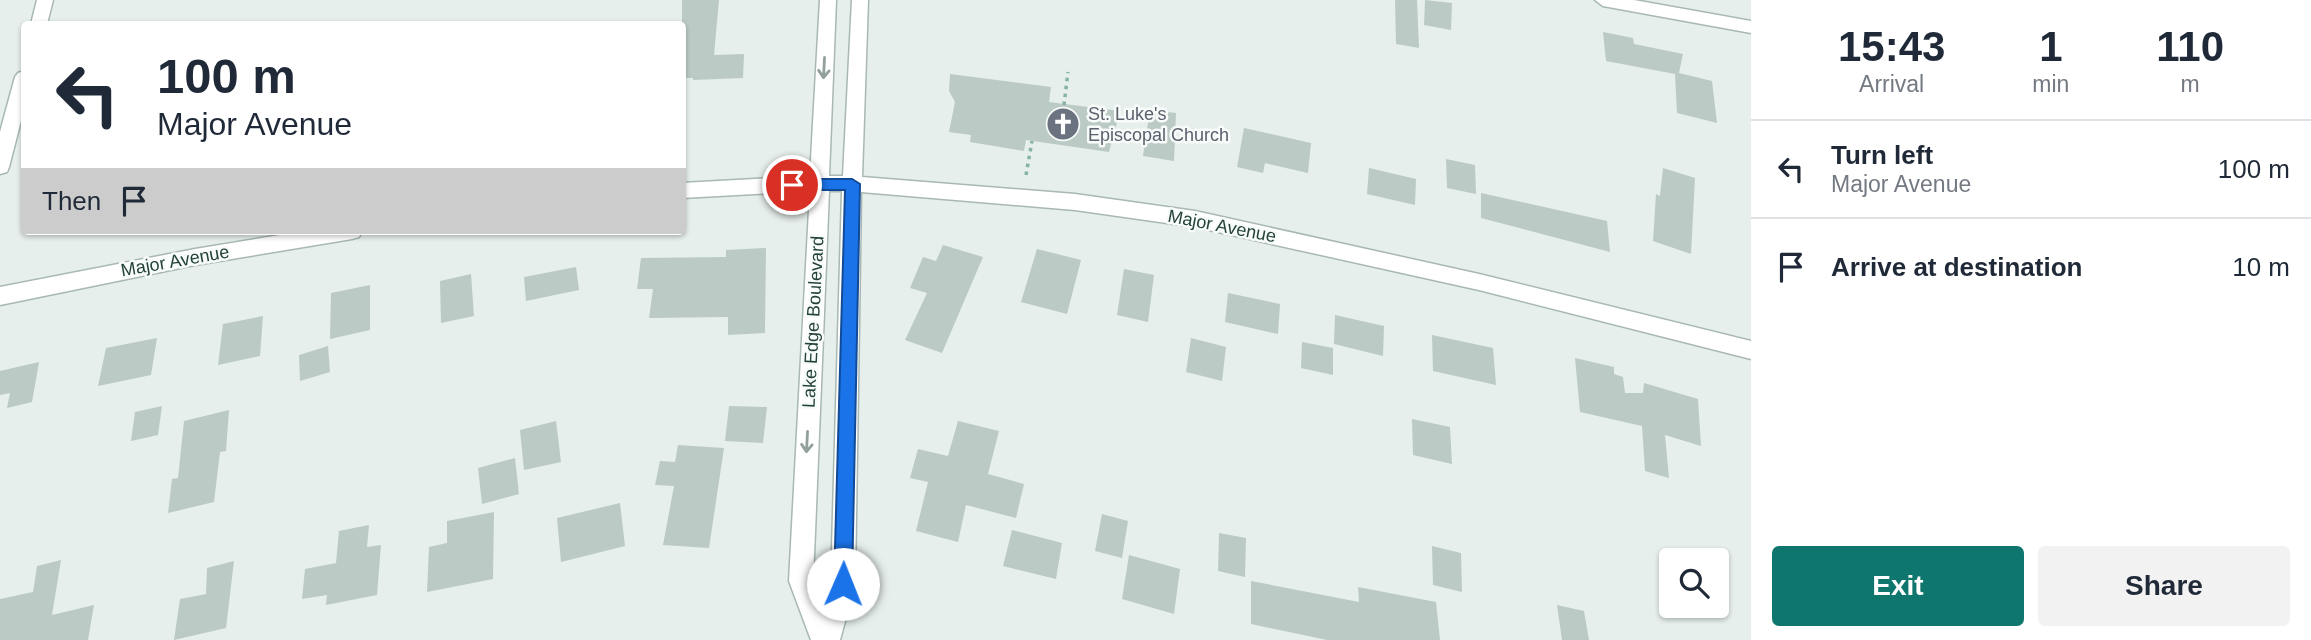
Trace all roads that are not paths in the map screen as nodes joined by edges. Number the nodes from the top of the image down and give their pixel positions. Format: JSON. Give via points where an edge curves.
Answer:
{"nodes":[{"id":1,"x":45,"y":0,"type":"edge"},
{"id":2,"x":828,"y":0,"type":"edge"},
{"id":3,"x":860,"y":0,"type":"edge"},
{"id":4,"x":1604,"y":0,"type":"edge"},
{"id":5,"x":40,"y":21,"type":"edge"},
{"id":6,"x":1751,"y":27,"type":"edge"},
{"id":7,"x":21,"y":88,"type":"edge"},
{"id":8,"x":0,"y":167,"type":"edge"},
{"id":9,"x":819,"y":183,"type":"junction"},
{"id":10,"x":852,"y":184,"type":"junction"},
{"id":11,"x":686,"y":191,"type":"edge"},
{"id":12,"x":328,"y":235,"type":"edge"},
{"id":13,"x":0,"y":296,"type":"edge"},
{"id":14,"x":1751,"y":350,"type":"edge"},
{"id":15,"x":825,"y":640,"type":"edge"}],
"edges":[{"from":1,"to":5,"type":"street"},
{"from":2,"to":9,"type":"street","name":"Lake Edge Boulevard","one_way":true},
{"from":3,"to":10,"type":"street","name":"Lake Edge Boulevard"},
{"from":4,"to":6,"type":"street"},
{"from":7,"to":8,"type":"street"},
{"from":9,"to":10,"type":"street","name":"Major Avenue"},
{"from":9,"to":11,"type":"street","name":"Major Avenue"},
{"from":9,"to":15,"type":"street","name":"Lake Edge Boulevard","one_way":true,"via":[[801,581]]},
{"from":10,"to":14,"type":"street","name":"Major Avenue","via":[[1021,197],[1195,219],[1479,282]]},
{"from":10,"to":15,"type":"street","name":"Lake Edge Boulevard","via":[[843,584]]},
{"from":12,"to":13,"type":"street","name":"Major Avenue"}]}
